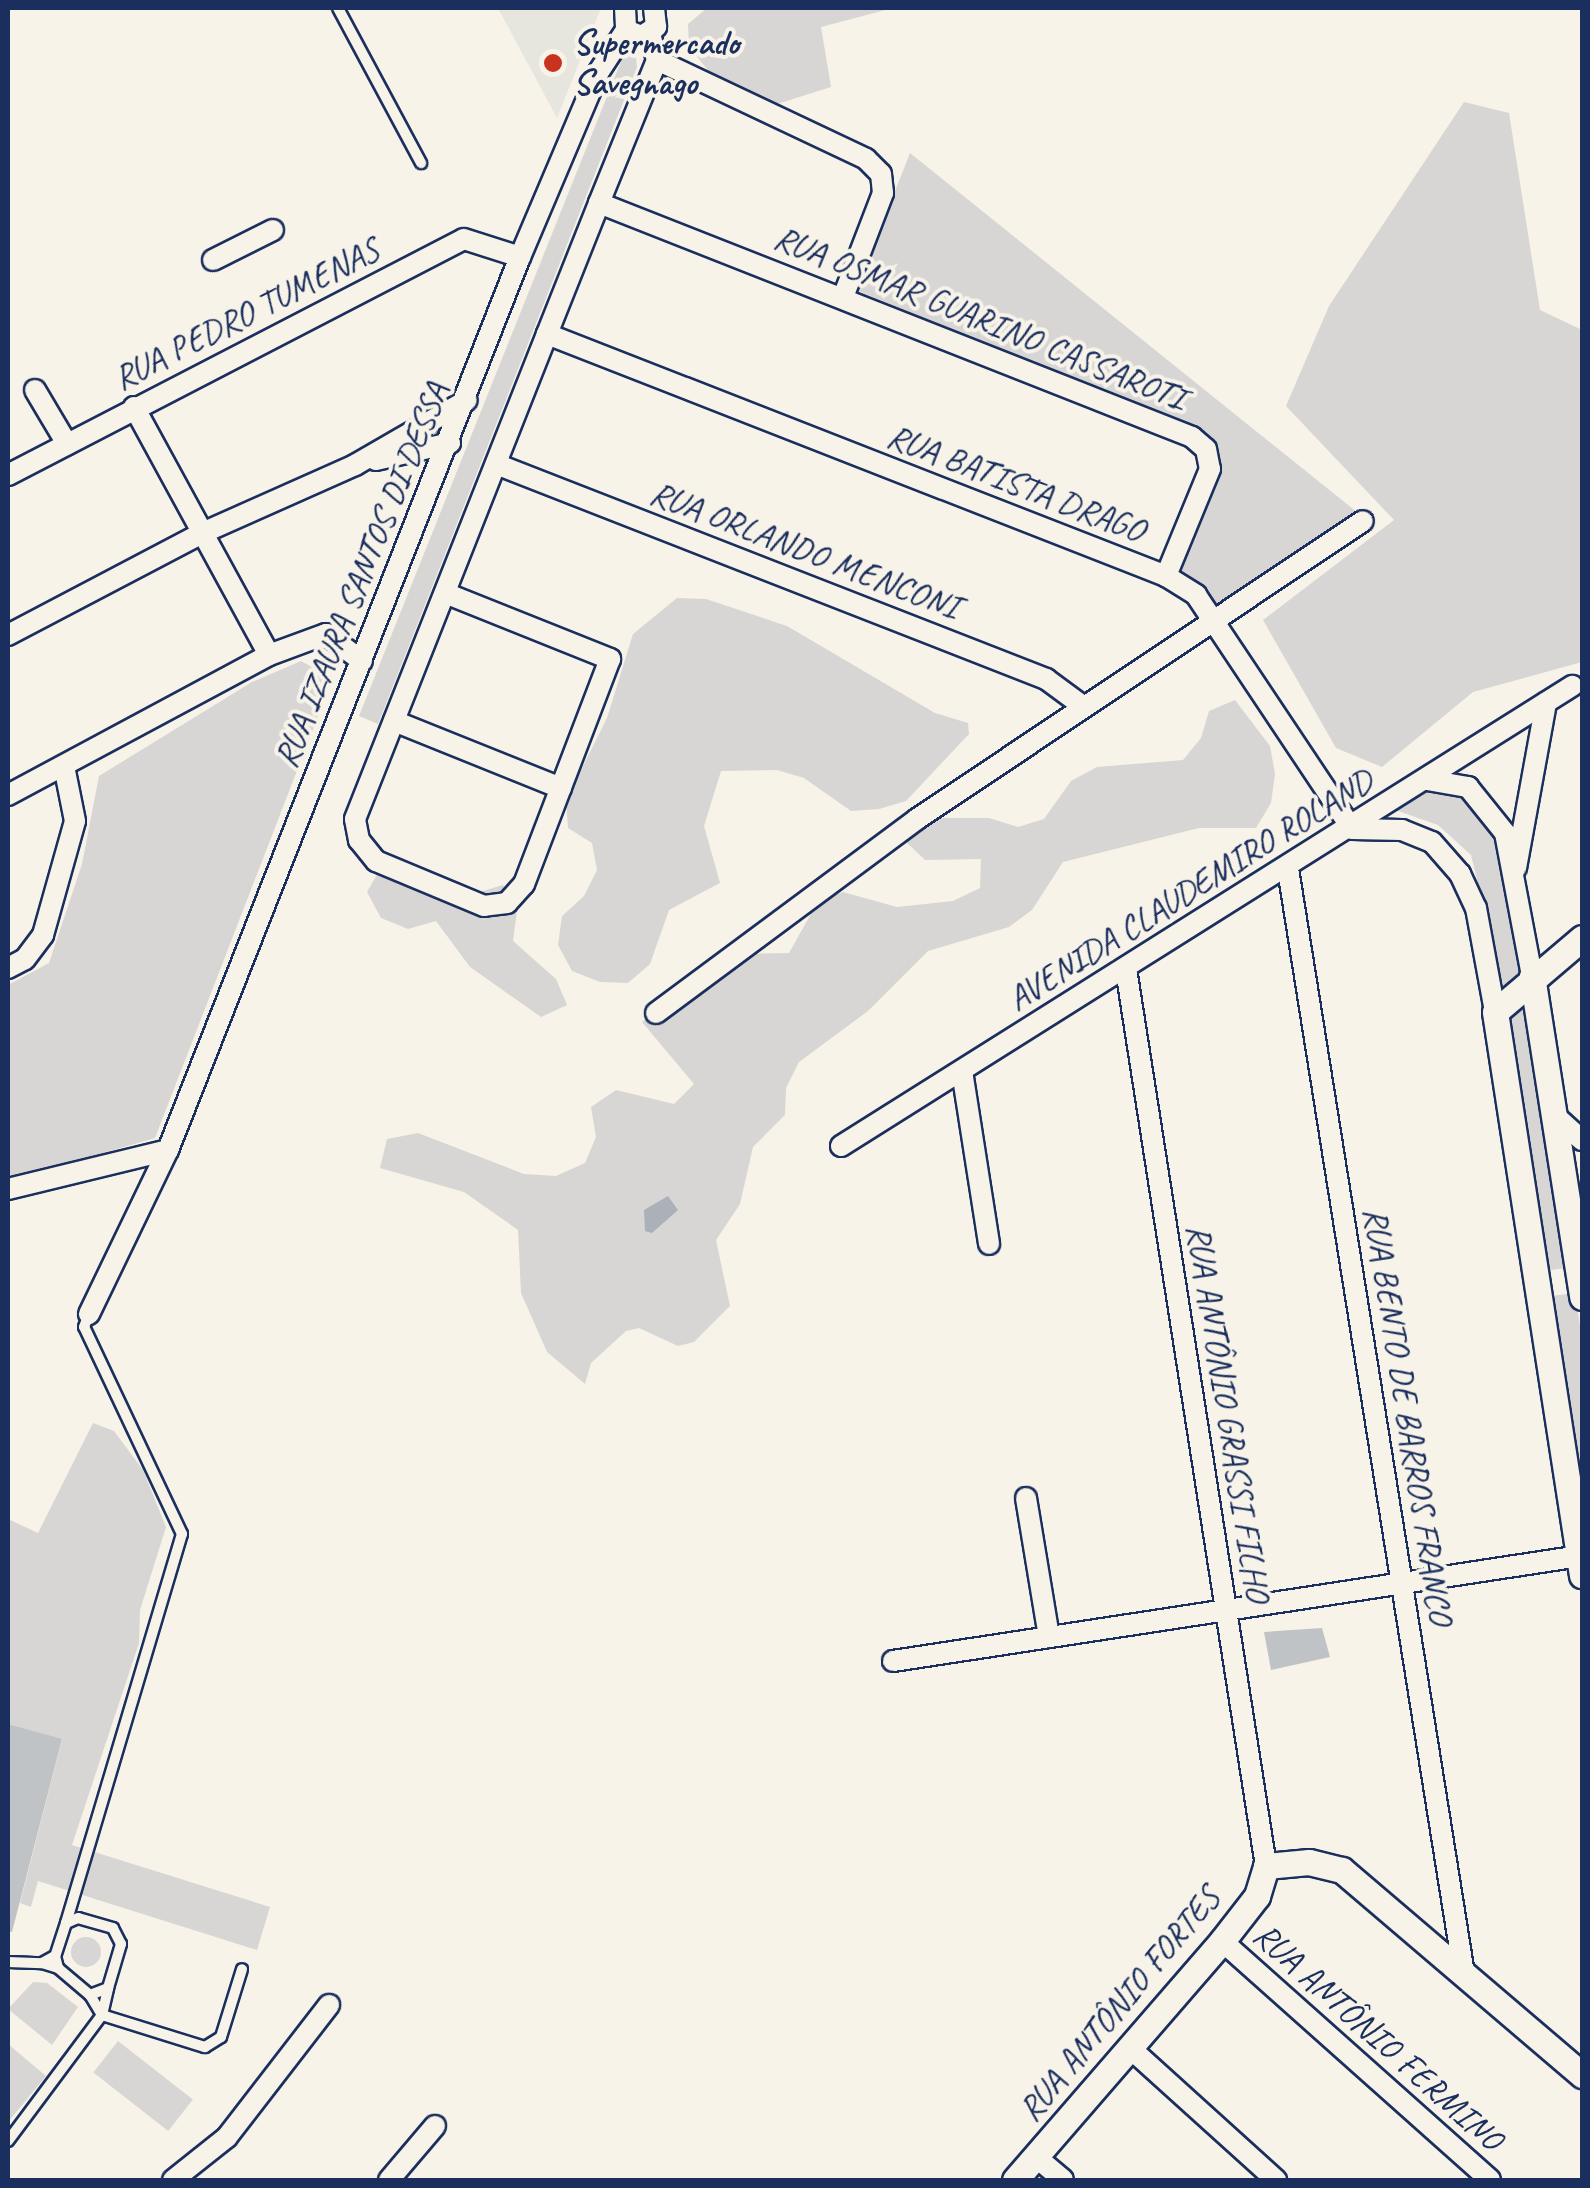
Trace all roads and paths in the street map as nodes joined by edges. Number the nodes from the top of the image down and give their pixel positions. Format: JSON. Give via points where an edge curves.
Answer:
{"nodes":[{"id":1,"x":338,"y":8,"type":"edge"},
{"id":2,"x":625,"y":8,"type":"edge"},
{"id":3,"x":656,"y":8,"type":"edge"},
{"id":4,"x":626,"y":30,"type":"junction"},
{"id":5,"x":650,"y":33,"type":"junction"},
{"id":6,"x":657,"y":60,"type":"junction"},
{"id":7,"x":420,"y":164,"type":"dead end"},
{"id":8,"x":599,"y":203,"type":"junction"},
{"id":9,"x":273,"y":230,"type":"dead end"},
{"id":10,"x":520,"y":258,"type":"junction"},
{"id":11,"x":213,"y":260,"type":"dead end"},
{"id":12,"x":843,"y":298,"type":"junction"},
{"id":13,"x":547,"y":334,"type":"junction"},
{"id":14,"x":34,"y":390,"type":"dead end"},
{"id":15,"x":466,"y":400,"type":"junction"},
{"id":16,"x":134,"y":407,"type":"junction"},
{"id":17,"x":450,"y":442,"type":"junction"},
{"id":18,"x":67,"y":444,"type":"junction"},
{"id":19,"x":496,"y":464,"type":"junction"},
{"id":20,"x":355,"y":465,"type":"junction"},
{"id":21,"x":8,"y":475,"type":"edge"},
{"id":22,"x":1363,"y":521,"type":"dead end"},
{"id":23,"x":200,"y":534,"type":"junction"},
{"id":24,"x":1166,"y":576,"type":"junction"},
{"id":25,"x":444,"y":593,"type":"junction"},
{"id":26,"x":1216,"y":619,"type":"junction"},
{"id":27,"x":8,"y":635,"type":"edge"},
{"id":28,"x":269,"y":655,"type":"junction"},
{"id":29,"x":362,"y":661,"type":"junction"},
{"id":30,"x":1572,"y":686,"type":"dead end"},
{"id":31,"x":1546,"y":703,"type":"junction"},
{"id":32,"x":1084,"y":708,"type":"junction"},
{"id":33,"x":394,"y":721,"type":"junction"},
{"id":34,"x":64,"y":766,"type":"junction"},
{"id":35,"x":1426,"y":780,"type":"junction"},
{"id":36,"x":561,"y":788,"type":"junction"},
{"id":37,"x":8,"y":796,"type":"edge"},
{"id":38,"x":1352,"y":829,"type":"junction"},
{"id":39,"x":1288,"y":868,"type":"junction"},
{"id":40,"x":1514,"y":880,"type":"junction"},
{"id":41,"x":1582,"y":938,"type":"edge"},
{"id":42,"x":8,"y":968,"type":"edge"},
{"id":43,"x":1126,"y":969,"type":"junction"},
{"id":44,"x":1532,"y":976,"type":"junction"},
{"id":45,"x":1495,"y":1012,"type":"junction"},
{"id":46,"x":656,"y":1013,"type":"dead end"},
{"id":47,"x":962,"y":1071,"type":"junction"},
{"id":48,"x":1554,"y":1114,"type":"junction"},
{"id":49,"x":1582,"y":1140,"type":"edge"},
{"id":50,"x":841,"y":1146,"type":"dead end"},
{"id":51,"x":168,"y":1150,"type":"junction"},
{"id":52,"x":8,"y":1189,"type":"edge"},
{"id":53,"x":1577,"y":1221,"type":"edge"},
{"id":54,"x":990,"y":1244,"type":"dead end"},
{"id":55,"x":1538,"y":1285,"type":"junction"},
{"id":56,"x":1581,"y":1288,"type":"edge"},
{"id":57,"x":89,"y":1314,"type":"joint"},
{"id":58,"x":1026,"y":1498,"type":"dead end"},
{"id":59,"x":1582,"y":1563,"type":"edge"},
{"id":60,"x":1401,"y":1583,"type":"junction"},
{"id":61,"x":1226,"y":1610,"type":"junction"},
{"id":62,"x":1049,"y":1637,"type":"junction"},
{"id":63,"x":893,"y":1661,"type":"dead end"},
{"id":64,"x":1266,"y":1866,"type":"junction"},
{"id":65,"x":68,"y":1908,"type":"junction"},
{"id":66,"x":78,"y":1918,"type":"junction"},
{"id":67,"x":66,"y":1923,"type":"junction"},
{"id":68,"x":1222,"y":1942,"type":"junction"},
{"id":69,"x":55,"y":1956,"type":"junction"},
{"id":70,"x":8,"y":1962,"type":"edge"},
{"id":71,"x":42,"y":1963,"type":"junction"},
{"id":72,"x":58,"y":1968,"type":"junction"},
{"id":73,"x":242,"y":1969,"type":"dead end"},
{"id":74,"x":1464,"y":1974,"type":"junction"},
{"id":75,"x":108,"y":1988,"type":"junction"},
{"id":76,"x":90,"y":1995,"type":"junction"},
{"id":77,"x":329,"y":2005,"type":"dead end"},
{"id":78,"x":102,"y":2015,"type":"junction"},
{"id":79,"x":1130,"y":2048,"type":"junction"},
{"id":80,"x":1582,"y":2075,"type":"edge"},
{"id":81,"x":436,"y":2126,"type":"dead end"},
{"id":82,"x":8,"y":2141,"type":"edge"},
{"id":83,"x":1036,"y":2156,"type":"junction"},
{"id":84,"x":179,"y":2179,"type":"edge"},
{"id":85,"x":389,"y":2180,"type":"edge"},
{"id":86,"x":1015,"y":2180,"type":"edge"},
{"id":87,"x":1064,"y":2180,"type":"edge"},
{"id":88,"x":1276,"y":2180,"type":"edge"},
{"id":89,"x":1490,"y":2180,"type":"edge"}],
"edges":[{"from":1,"to":7,"type":"lane"},
{"from":2,"to":4,"type":"street"},
{"from":3,"to":5,"type":"street"},
{"from":4,"to":5,"type":"street"},
{"from":4,"to":10,"type":"street","name":"RUA IZAURA SANTOS DI DESSA","via":[[598,72]]},
{"from":5,"to":6,"type":"street"},
{"from":6,"to":8,"type":"street"},
{"from":6,"to":12,"type":"street","via":[[866,159],[880,174],[883,193]]},
{"from":8,"to":12,"type":"street","name":"RUA OSMAR GUARINO CASSAROTI"},
{"from":8,"to":13,"type":"street"},
{"from":9,"to":11,"type":"street"},
{"from":10,"to":15,"type":"street","name":"RUA IZAURA SANTOS DI DESSA"},
{"from":10,"to":16,"type":"street","name":"RUA PEDRO TUMENAS","via":[[464,239]]},
{"from":12,"to":24,"type":"street","name":"RUA OSMAR GUARINO CASSAROTI","via":[[1192,437],[1206,449],[1210,469]]},
{"from":13,"to":19,"type":"street"},
{"from":13,"to":24,"type":"street","name":"RUA BATISTA DRAGO"},
{"from":14,"to":18,"type":"street"},
{"from":15,"to":17,"type":"street","name":"RUA IZAURA SANTOS DI DESSA"},
{"from":15,"to":20,"type":"street"},
{"from":16,"to":18,"type":"street","name":"RUA PEDRO TUMENAS"},
{"from":16,"to":23,"type":"street"},
{"from":17,"to":20,"type":"street"},
{"from":17,"to":29,"type":"street","name":"RUA IZAURA SANTOS DI DESSA"},
{"from":18,"to":21,"type":"street","name":"RUA PEDRO TUMENAS"},
{"from":19,"to":25,"type":"street"},
{"from":19,"to":32,"type":"street","name":"RUA ORLANDO MENCONI","via":[[1046,679]]},
{"from":20,"to":23,"type":"street"},
{"from":22,"to":26,"type":"street"},
{"from":23,"to":27,"type":"street"},
{"from":23,"to":28,"type":"street"},
{"from":24,"to":26,"type":"street","name":"RUA BATISTA DRAGO","via":[[1196,595]]},
{"from":25,"to":33,"type":"street"},
{"from":25,"to":36,"type":"street","via":[[610,659]]},
{"from":26,"to":32,"type":"street"},
{"from":26,"to":38,"type":"street","name":"RUA BATISTA DRAGO"},
{"from":28,"to":29,"type":"street","via":[[326,634]]},
{"from":28,"to":34,"type":"street"},
{"from":29,"to":51,"type":"street","name":"RUA IZAURA SANTOS DI DESSA"},
{"from":30,"to":31,"type":"street","name":"AVENIDA CLAUDEMIRO ROLAND"},
{"from":31,"to":35,"type":"street","name":"AVENIDA CLAUDEMIRO ROLAND"},
{"from":31,"to":40,"type":"street"},
{"from":32,"to":46,"type":"street","via":[[917,819]]},
{"from":33,"to":36,"type":"street"},
{"from":33,"to":36,"type":"street","via":[[355,818],[359,840],[376,861],[484,906],[508,903],[524,884]]},
{"from":34,"to":37,"type":"street"},
{"from":34,"to":42,"type":"street","via":[[75,821],[70,840],[43,936],[26,959]]},
{"from":35,"to":38,"type":"street","name":"AVENIDA CLAUDEMIRO ROLAND"},
{"from":35,"to":40,"type":"street","via":[[1468,788],[1489,806],[1505,833]]},
{"from":38,"to":39,"type":"street","name":"AVENIDA CLAUDEMIRO ROLAND"},
{"from":38,"to":45,"type":"street","via":[[1402,830],[1432,842],[1460,874],[1476,908]]},
{"from":39,"to":43,"type":"street","name":"AVENIDA CLAUDEMIRO ROLAND"},
{"from":39,"to":60,"type":"street","name":"RUA BENTO DE BARROS FRANCO"},
{"from":40,"to":44,"type":"street"},
{"from":41,"to":44,"type":"street"},
{"from":43,"to":47,"type":"street","name":"AVENIDA CLAUDEMIRO ROLAND"},
{"from":43,"to":61,"type":"street","name":"RUA ANTÔNIO GRASSI FILHO"},
{"from":44,"to":45,"type":"street"},
{"from":44,"to":48,"type":"street"},
{"from":45,"to":55,"type":"street"},
{"from":47,"to":50,"type":"street","name":"AVENIDA CLAUDEMIRO ROLAND"},
{"from":47,"to":54,"type":"street"},
{"from":48,"to":49,"type":"street"},
{"from":48,"to":53,"type":"street"},
{"from":51,"to":52,"type":"street"},
{"from":51,"to":57,"type":"street","name":"RUA IZAURA SANTOS DI DESSA"},
{"from":53,"to":56,"type":"street"},
{"from":55,"to":56,"type":"street"},
{"from":55,"to":59,"type":"street"},
{"from":57,"to":65,"type":"lane","via":[[84,1327],[182,1534]]},
{"from":58,"to":62,"type":"street"},
{"from":59,"to":60,"type":"street"},
{"from":60,"to":61,"type":"street"},
{"from":60,"to":74,"type":"street","name":"RUA BENTO DE BARROS FRANCO"},
{"from":61,"to":62,"type":"street"},
{"from":61,"to":64,"type":"street","name":"RUA ANTÔNIO GRASSI FILHO"},
{"from":62,"to":63,"type":"street"},
{"from":64,"to":68,"type":"street","name":"RUA ANTÔNIO FORTES","via":[[1256,1896]]},
{"from":64,"to":74,"type":"street","via":[[1309,1862],[1342,1870]]},
{"from":65,"to":66,"type":"lane"},
{"from":65,"to":67,"type":"lane"},
{"from":66,"to":67,"type":"lane"},
{"from":66,"to":75,"type":"lane","via":[[113,1928],[121,1944]]},
{"from":67,"to":69,"type":"lane"},
{"from":68,"to":79,"type":"street","name":"RUA ANTÔNIO FORTES"},
{"from":68,"to":89,"type":"street","name":"RUA ANTÔNIO FERMINO"},
{"from":69,"to":71,"type":"lane"},
{"from":69,"to":72,"type":"lane"},
{"from":70,"to":71,"type":"lane"},
{"from":71,"to":72,"type":"lane"},
{"from":72,"to":76,"type":"lane"},
{"from":73,"to":78,"type":"lane","via":[[221,2037],[205,2047]]},
{"from":74,"to":80,"type":"street"},
{"from":75,"to":76,"type":"lane"},
{"from":75,"to":78,"type":"lane"},
{"from":76,"to":78,"type":"lane"},
{"from":77,"to":84,"type":"street","via":[[301,2050],[227,2136]]},
{"from":78,"to":82,"type":"lane"},
{"from":79,"to":83,"type":"street","name":"RUA ANTÔNIO FORTES"},
{"from":79,"to":88,"type":"street"},
{"from":81,"to":85,"type":"street"},
{"from":83,"to":86,"type":"street","name":"RUA ANTÔNIO FORTES"},
{"from":83,"to":87,"type":"street"}]}
